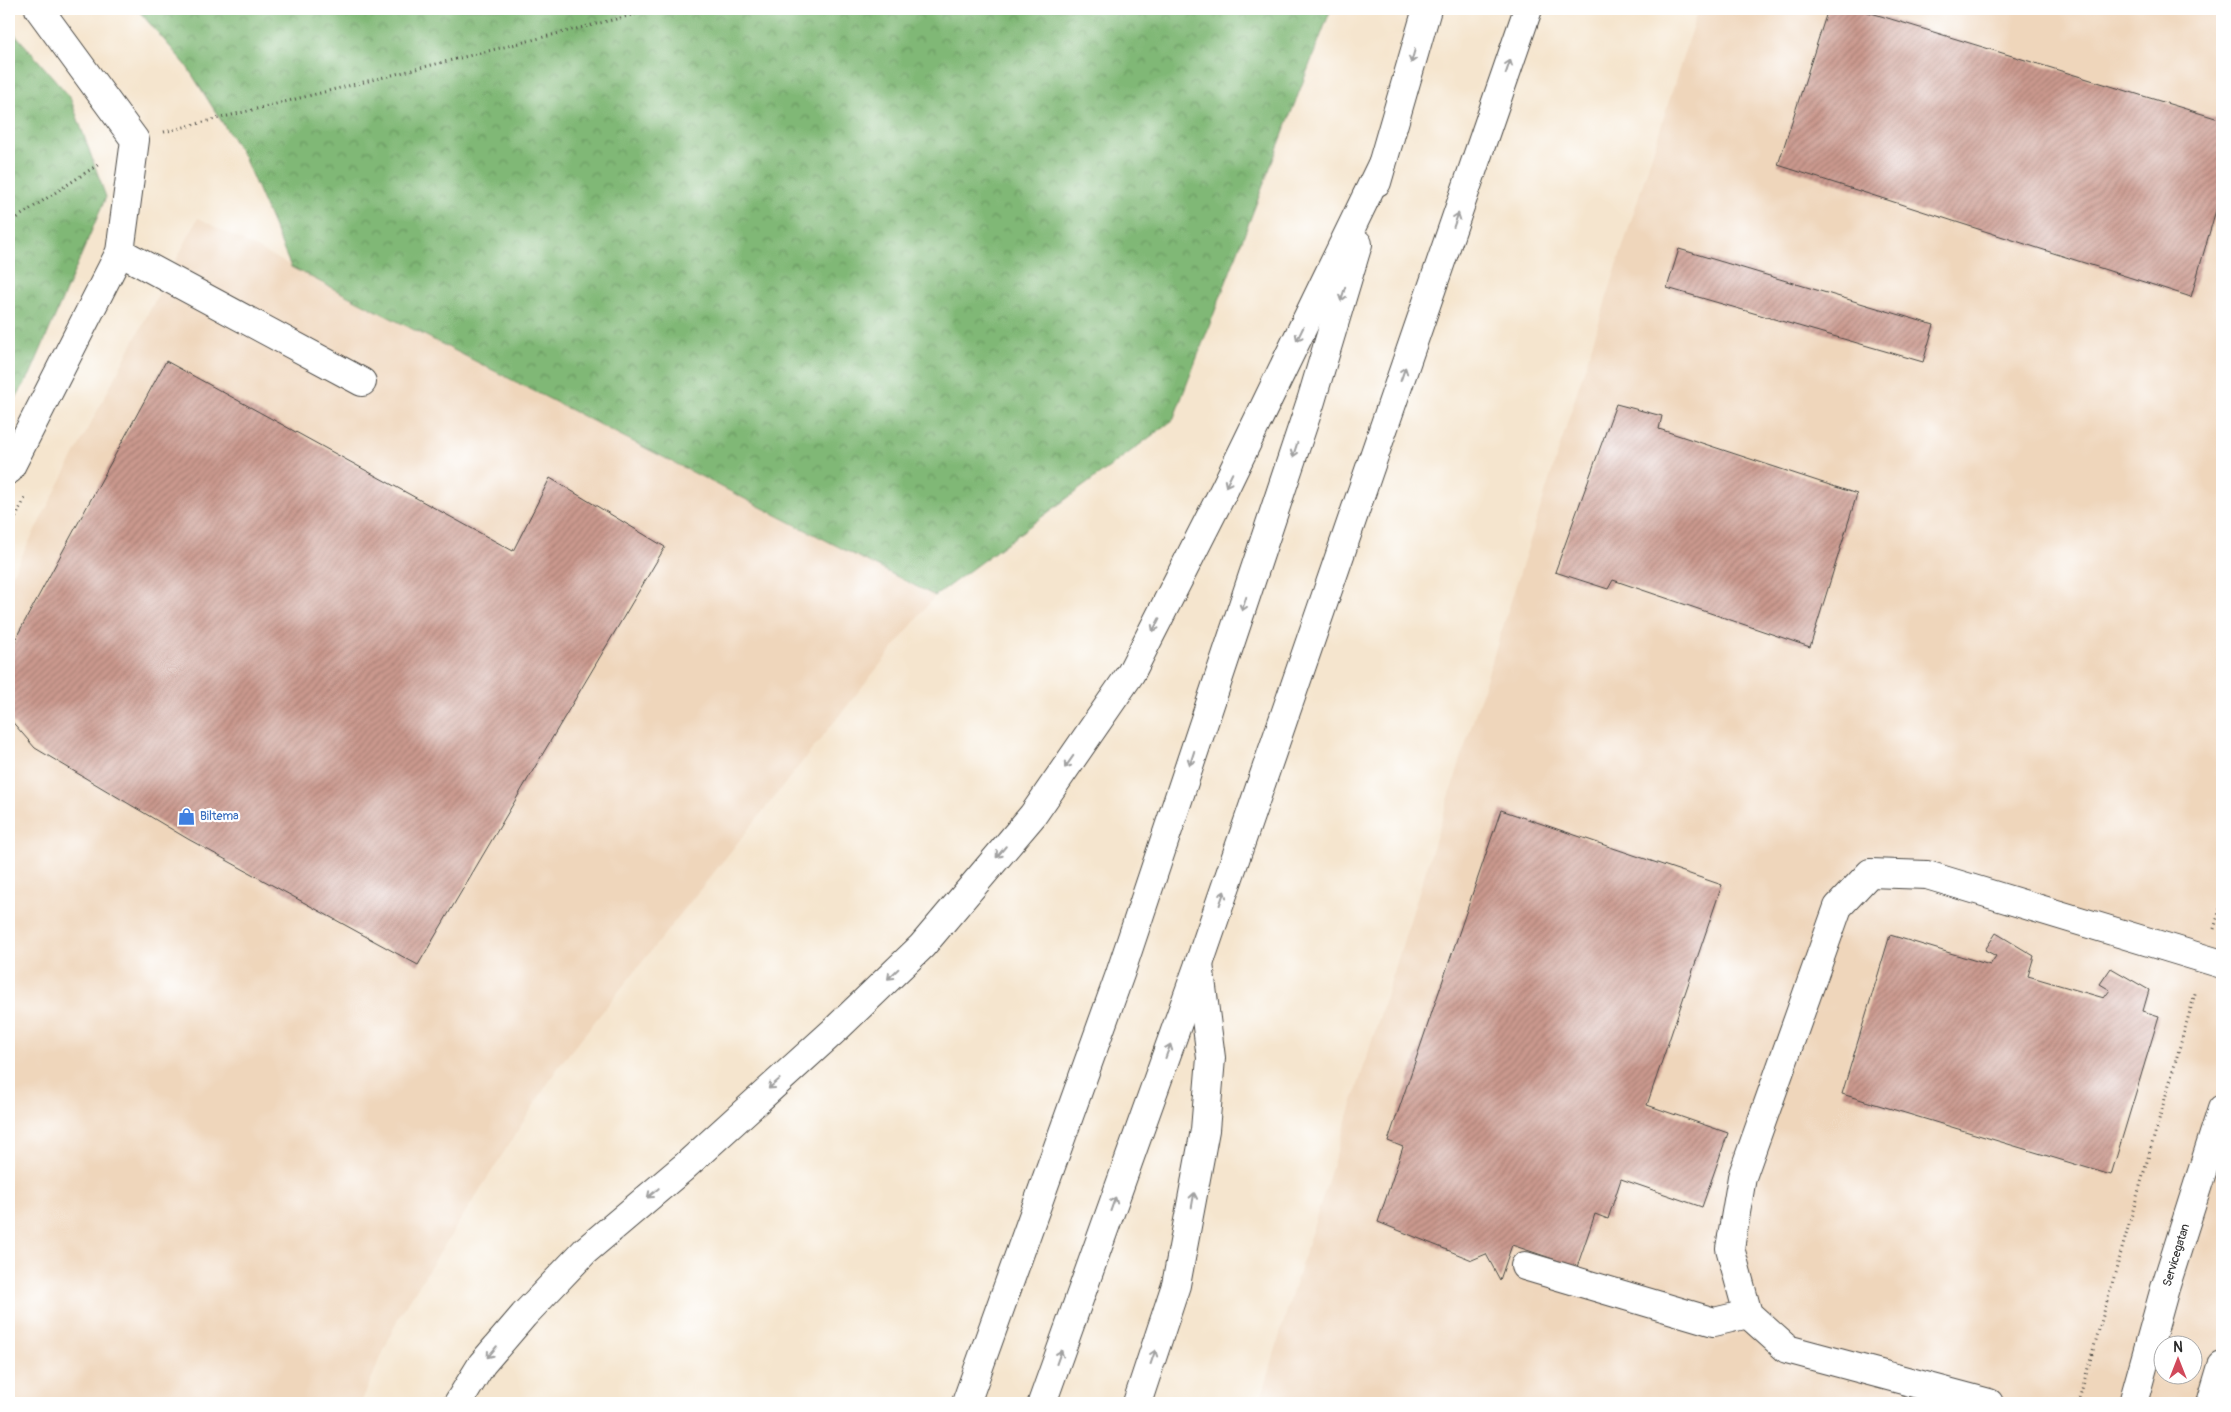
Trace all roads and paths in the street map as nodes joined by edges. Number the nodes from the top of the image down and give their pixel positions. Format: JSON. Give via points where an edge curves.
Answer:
{"nodes":[{"id":1,"x":39,"y":9,"type":"edge"},
{"id":2,"x":656,"y":9,"type":"edge"},
{"id":3,"x":1427,"y":9,"type":"edge"},
{"id":4,"x":1528,"y":9,"type":"edge"},
{"id":5,"x":135,"y":140,"type":"junction"},
{"id":6,"x":1382,"y":164,"type":"junction"},
{"id":7,"x":9,"y":223,"type":"edge"},
{"id":8,"x":120,"y":252,"type":"junction"},
{"id":9,"x":362,"y":382,"type":"dead end"},
{"id":10,"x":9,"y":470,"type":"edge"},
{"id":11,"x":2222,"y":902,"type":"edge"},
{"id":12,"x":2214,"y":961,"type":"edge"},
{"id":13,"x":1199,"y":964,"type":"junction"},
{"id":14,"x":2222,"y":1108,"type":"edge"},
{"id":15,"x":1525,"y":1266,"type":"dead end"},
{"id":16,"x":1748,"y":1314,"type":"junction"},
{"id":17,"x":2222,"y":1366,"type":"edge"},
{"id":18,"x":458,"y":1403,"type":"edge"},
{"id":19,"x":966,"y":1403,"type":"edge"},
{"id":20,"x":1042,"y":1403,"type":"edge"},
{"id":21,"x":1137,"y":1403,"type":"edge"},
{"id":22,"x":1989,"y":1403,"type":"edge"},
{"id":23,"x":2078,"y":1403,"type":"edge"},
{"id":24,"x":2133,"y":1403,"type":"edge"},
{"id":25,"x":2211,"y":1403,"type":"edge"}],
"edges":[{"from":1,"to":5,"type":"main road"},
{"from":2,"to":5,"type":"path"},
{"from":3,"to":6,"type":"main road","one_way":true},
{"from":13,"to":4,"type":"main road","one_way":true},
{"from":5,"to":7,"type":"path"},
{"from":5,"to":8,"type":"main road"},
{"from":6,"to":18,"type":"main road","one_way":true,"via":[[1131,673],[1032,815],[922,946],[683,1168],[585,1251],[482,1364]]},
{"from":6,"to":19,"type":"main road","one_way":true,"via":[[1311,400],[1120,974]]},
{"from":8,"to":9,"type":"main road"},
{"from":8,"to":10,"type":"main road"},
{"from":11,"to":12,"type":"path"},
{"from":12,"to":16,"type":"main road","via":[[1927,875],[1870,873],[1838,907],[1742,1177],[1730,1248]]},
{"from":12,"to":23,"type":"path"},
{"from":20,"to":13,"type":"main road","one_way":true},
{"from":21,"to":13,"type":"main road","one_way":true,"via":[[1176,1285],[1205,1130],[1211,1058]]},
{"from":14,"to":24,"type":"main road","name":"Servicegatan","via":[[2165,1288]]},
{"from":15,"to":16,"type":"main road","via":[[1714,1322]]},
{"from":16,"to":22,"type":"main road","via":[[1787,1349]]},
{"from":17,"to":25,"type":"main road"}]}
